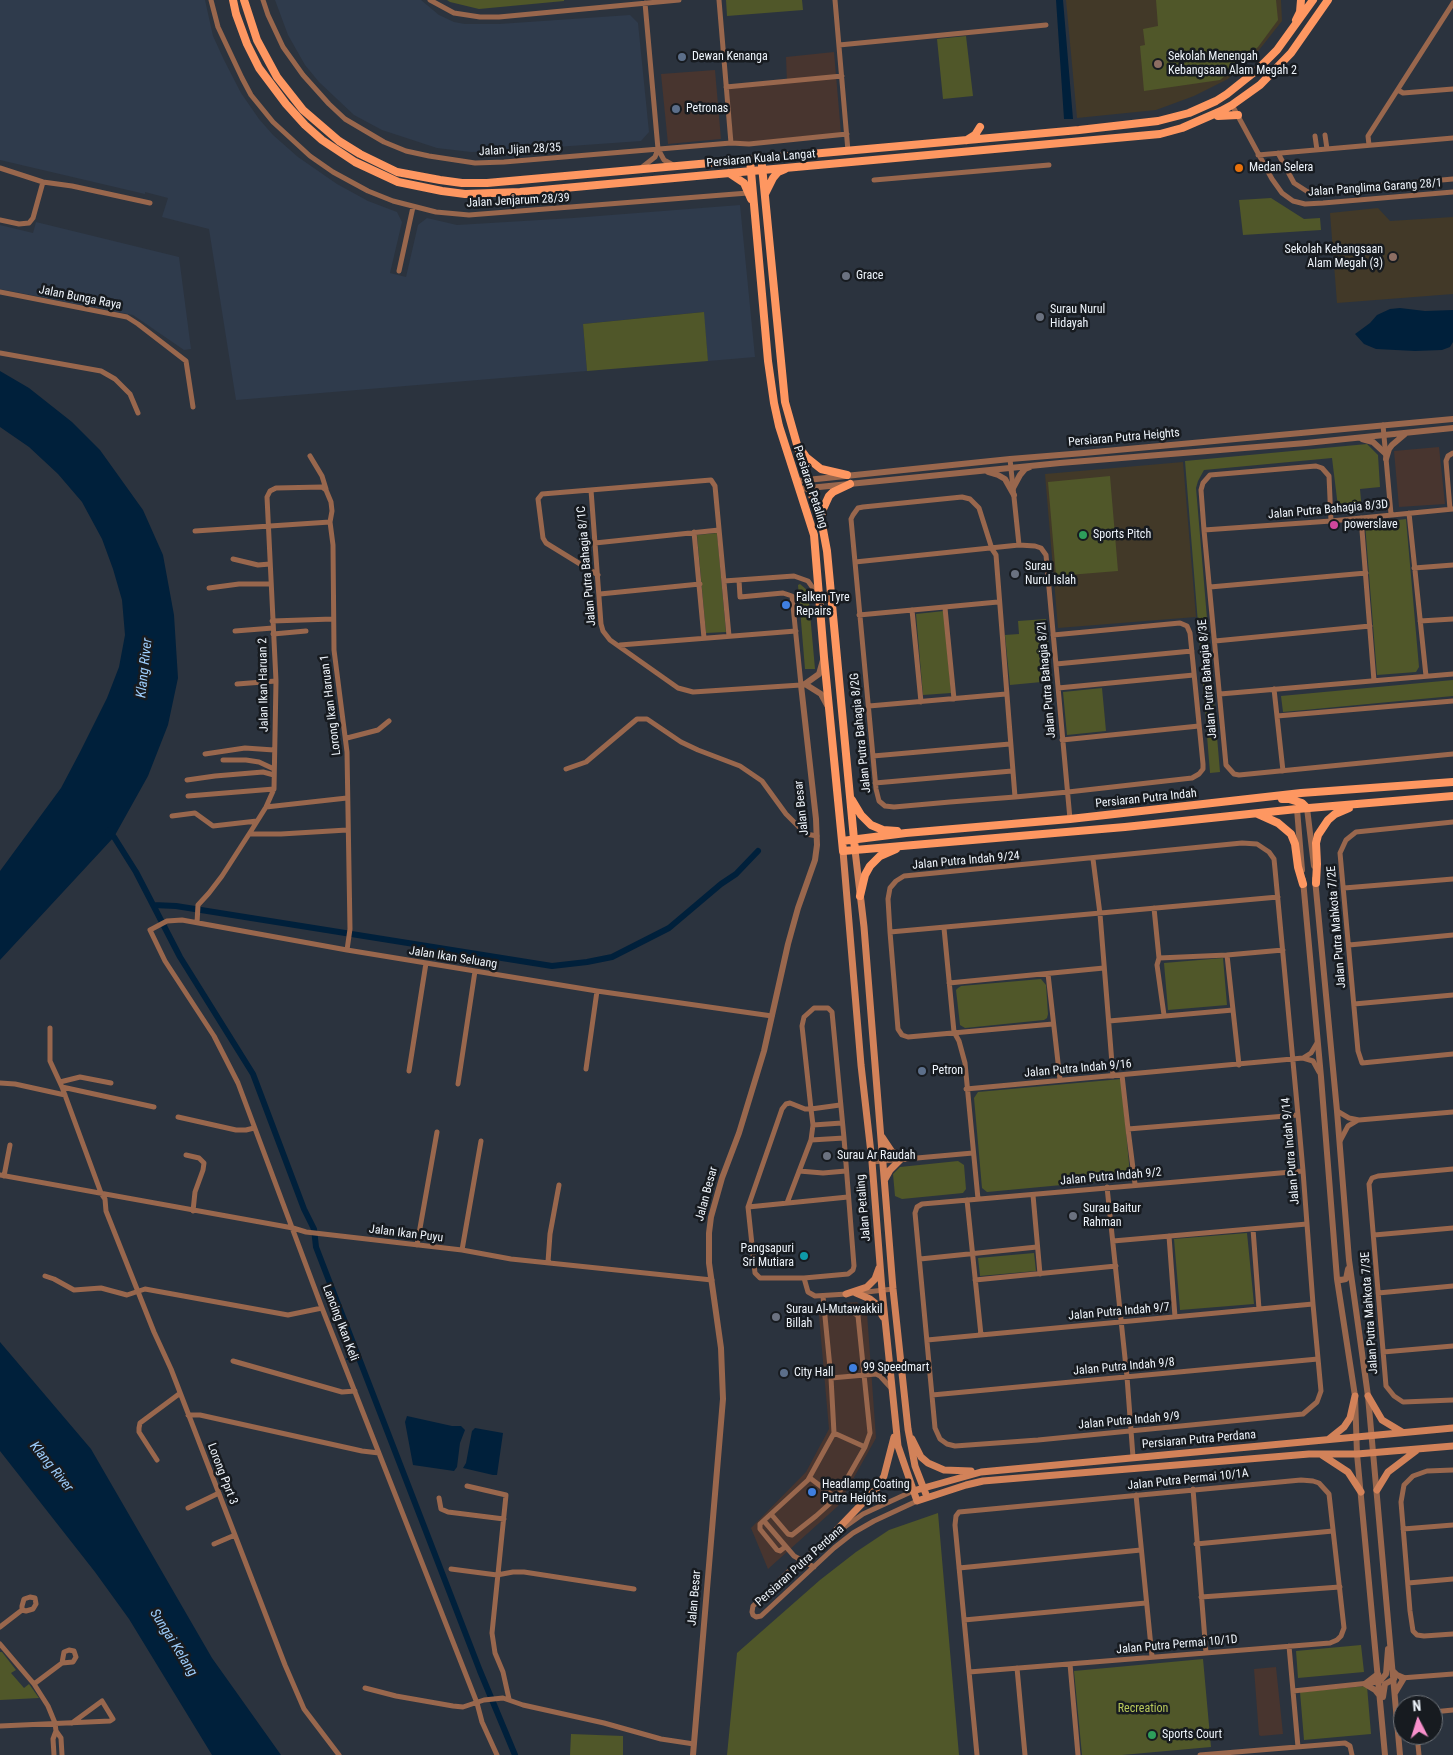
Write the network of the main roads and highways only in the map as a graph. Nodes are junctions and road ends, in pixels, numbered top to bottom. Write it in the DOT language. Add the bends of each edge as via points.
graph roads {
  1 [pos="233,0"];
  2 [pos="244,0"];
  3 [pos="1301,0"];
  4 [pos="1313,0"];
  5 [pos="1328,0"];
  6 [pos="1292,29"];
  7 [pos="1238,84"];
  8 [pos="1246,96"];
  9 [pos="1232,105"];
  10 [pos="1201,108"];
  11 [pos="1210,117"];
  12 [pos="996,138"];
  13 [pos="962,141"];
  14 [pos="761,159"];
  15 [pos="750,160"];
  16 [pos="789,167"];
  17 [pos="751,170"];
  18 [pos="762,170"];
  19 [pos="729,172"];
  20 [pos="571,176"];
  21 [pos="572,187"];
  22 [pos="765,195"];
  23 [pos="754,208"];
  24 [pos="796,441"];
  25 [pos="847,475"];
  26 [pos="850,484"];
  27 [pos="821,519"];
  28 [pos="1453,782"];
  29 [pos="1347,790"];
  30 [pos="850,796"];
  31 [pos="1453,796"];
  32 [pos="1245,799"];
  33 [pos="1368,803"];
  34 [pos="1191,805"];
  35 [pos="1302,807"];
  36 [pos="1127,812"];
  37 [pos="1256,813"];
  38 [pos="1191,820"];
  39 [pos="1125,827"];
  40 [pos="906,833"];
  41 [pos="854,840"];
  42 [pos="842,841"];
  43 [pos="907,846"];
  44 [pos="855,850"];
  45 [pos="843,851"];
  46 [pos="1303,884"];
  47 [pos="1316,884"];
  48 [pos="860,896"];
  49 [pos="880,1134"];
  50 [pos="885,1181"];
  51 [pos="880,1264"];
  52 [pos="856,1293"];
  53 [pos="846,1294"];
  54 [pos="886,1322"];
  55 [pos="1355,1396"];
  56 [pos="1368,1396"];
  57 [pos="1453,1428"];
  58 [pos="908,1429"];
  59 [pos="896,1430"];
  60 [pos="1402,1432"];
  61 [pos="1326,1441"];
  62 [pos="1453,1446"];
  63 [pos="1418,1450"];
  64 [pos="1309,1454"];
  65 [pos="981,1472"];
  66 [pos="923,1487"];
  67 [pos="1377,1490"];
  68 [pos="913,1491"];
  69 [pos="1360,1492"];
  70 [pos="927,1497"];
  71 [pos="917,1501"];
  72 [pos="830,1537"];
  1 -- 21 [label="main road, Persiaran Kuala Langat" via="247,44 280,97 322,140 355,162 398,182 442,191 489,193"];
  2 -- 20 [label="main road, Persiaran Kuala Langat" via="257,40 288,92 320,125 360,154 397,172 462,183"];
  3 -- 6 [label="main road" via="1300,12"];
  4 -- 6 [label="main road, Persiaran Kuala Langat"];
  5 -- 8 [label="main road, Persiaran Kuala Langat" via="1292,54"];
  6 -- 7 [label="main road, Persiaran Kuala Langat" via="1257,70"];
  7 -- 9 [label="main road"];
  7 -- 10 [label="main road, Persiaran Kuala Langat"];
  8 -- 9 [label="main road, Persiaran Kuala Langat"];
  8 -- 11 [label="main road" via="1239,108 1239,117"];
  9 -- 10 [label="main road"];
  9 -- 11 [label="main road, Persiaran Kuala Langat"];
  10 -- 12 [label="main road, Persiaran Kuala Langat" via="1158,121"];
  11 -- 16 [label="main road, Persiaran Kuala Langat" via="1171,132 1141,136"];
  12 -- 13 [label="main road, Persiaran Kuala Langat"];
  12 -- 13 [label="main road" via="990,138 980,128 970,139"];
  13 -- 14 [label="main road, Persiaran Kuala Langat"];
  14 -- 15 [label="main road, Persiaran Kuala Langat"];
  14 -- 18 [label="main road, Persiaran Petaling"];
  15 -- 17 [label="main road, Persiaran Petaling"];
  15 -- 20 [label="main road, Persiaran Kuala Langat"];
  16 -- 18 [label="main road, Persiaran Kuala Langat"];
  16 -- 22 [label="main road" via="775,175"];
  17 -- 18 [label="main road, Persiaran Kuala Langat"];
  17 -- 19 [label="main road, Persiaran Kuala Langat"];
  17 -- 23 [label="main road, Persiaran Petaling"];
  18 -- 22 [label="main road, Persiaran Petaling"];
  19 -- 21 [label="main road, Persiaran Kuala Langat"];
  19 -- 23 [label="main road" via="742,181"];
  20 -- 21 [label="main road"];
  22 -- 24 [label="main road, Persiaran Petaling" via="786,402"];
  23 -- 42 [label="main road, Persiaran Petaling" via="774,403 814,535"];
  24 -- 25 [label="main road" via="806,456 821,469"];
  24 -- 27 [label="main road, Persiaran Petaling"];
  26 -- 27 [label="main road" via="829,496"];
  27 -- 30 [label="main road, Persiaran Petaling" via="828,560"];
  28 -- 29 [label="main road, Persiaran Putra Indah"];
  29 -- 32 [label="main road, Persiaran Putra Indah"];
  29 -- 35 [label="main road" via="1312,797"];
  30 -- 40 [label="main road" via="861,815 871,824 883,830"];
  30 -- 41 [label="main road, Persiaran Petaling"];
  31 -- 33 [label="main road, Persiaran Putra Indah"];
  32 -- 34 [label="main road, Persiaran Putra Indah"];
  32 -- 35 [label="main road" via="1289,799"];
  33 -- 35 [label="main road, Persiaran Putra Indah"];
  33 -- 47 [label="main road" via="1344,809 1322,828 1316,843"];
  34 -- 36 [label="main road, Persiaran Putra Indah"];
  34 -- 38 [label="main road" via="1161,816 1165,820"];
  35 -- 37 [label="main road, Persiaran Putra Indah"];
  36 -- 39 [label="main road" via="1149,814 1151,818"];
  36 -- 40 [label="main road, Persiaran Putra Indah"];
  37 -- 38 [label="main road, Persiaran Putra Indah"];
  37 -- 46 [label="main road" via="1278,823 1290,834 1296,844"];
  38 -- 39 [label="main road, Persiaran Putra Indah"];
  39 -- 43 [label="main road, Persiaran Putra Indah"];
  40 -- 41 [label="main road, Persiaran Putra Indah"];
  41 -- 42 [label="main road, Persiaran Putra Indah"];
  41 -- 44 [label="main road, Persiaran Petaling"];
  42 -- 45 [label="main road, Persiaran Petaling"];
  43 -- 44 [label="main road, Persiaran Putra Indah"];
  43 -- 48 [label="main road" via="886,853 873,862 865,875"];
  44 -- 45 [label="main road, Persiaran Putra Indah"];
  44 -- 48 [label="main road, Jalan Petaling"];
  45 -- 51 [label="main road, Jalan Petaling"];
  48 -- 49 [label="main road, Jalan Petaling"];
  49 -- 50 [label="main road, Jalan Petaling"];
  49 -- 50 [label="main road" via="892,1152 903,1158 890,1170"];
  50 -- 58 [label="main road, Jalan Petaling"];
  51 -- 53 [label="main road" via="872,1282 861,1290"];
  51 -- 54 [label="main road, Jalan Petaling"];
  52 -- 54 [label="main road" via="875,1303"];
  54 -- 59 [label="main road, Jalan Petaling"];
  55 -- 61 [label="main road" via="1350,1418"];
  56 -- 60 [label="main road" via="1382,1420"];
  57 -- 60 [label="main road, Persiaran Putra Perdana"];
  58 -- 65 [label="main road" via="916,1448 928,1463 944,1470"];
  58 -- 66 [label="main road, Jalan Petaling"];
  59 -- 68 [label="main road, Jalan Petaling" via="900,1456"];
  59 -- 72 [label="main road" via="884,1476 877,1488"];
  60 -- 61 [label="main road, Persiaran Putra Perdana"];
  61 -- 65 [label="main road, Persiaran Putra Perdana"];
  62 -- 63 [label="main road, Persiaran Putra Perdana"];
  63 -- 64 [label="main road, Persiaran Putra Perdana"];
  63 -- 67 [label="main road" via="1388,1472"];
  64 -- 69 [label="main road" via="1320,1455 1338,1464 1350,1475"];
  64 -- 70 [label="main road, Persiaran Putra Perdana" via="983,1482"];
  65 -- 66 [label="main road, Persiaran Putra Perdana"];
  66 -- 68 [label="main road, Persiaran Putra Perdana"];
  66 -- 70 [label="main road, Jalan Petaling"];
  68 -- 71 [label="main road, Jalan Petaling"];
  70 -- 71 [label="main road, Persiaran Putra Perdana"];
}
